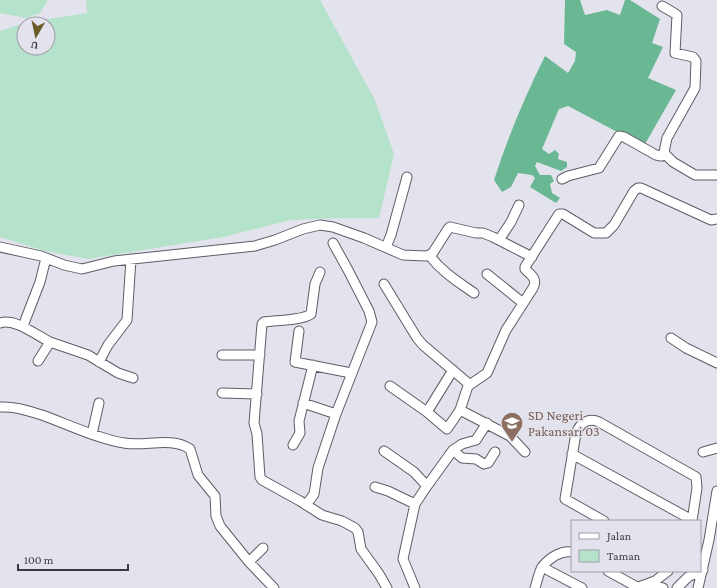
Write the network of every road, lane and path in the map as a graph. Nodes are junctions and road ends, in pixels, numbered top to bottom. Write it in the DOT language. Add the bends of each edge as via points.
graph roads {
  1 [pos="662,6"];
  2 [pos="666,155"];
  3 [pos="717,175"];
  4 [pos="407,177"];
  5 [pos="562,179"];
  6 [pos="519,206"];
  7 [pos="716,221"];
  8 [pos="499,240"];
  9 [pos="332,243"];
  10 [pos="0,247"];
  11 [pos="386,247"];
  12 [pos="429,256"];
  13 [pos="532,257"];
  14 [pos="46,258"];
  15 [pos="131,259"];
  16 [pos="320,272"];
  17 [pos="487,274"];
  18 [pos="384,284"];
  19 [pos="474,293"];
  20 [pos="523,304"];
  21 [pos="0,322"];
  22 [pos="22,326"];
  23 [pos="299,331"];
  24 [pos="671,338"];
  25 [pos="50,342"];
  26 [pos="222,355"];
  27 [pos="260,356"];
  28 [pos="38,362"];
  29 [pos="99,362"];
  30 [pos="717,363"];
  31 [pos="313,365"];
  32 [pos="453,370"];
  33 [pos="351,373"];
  34 [pos="133,378"];
  35 [pos="469,384"];
  36 [pos="390,386"];
  37 [pos="222,393"];
  38 [pos="257,394"];
  39 [pos="303,403"];
  40 [pos="99,404"];
  41 [pos="0,407"];
  42 [pos="460,410"];
  43 [pos="427,412"];
  44 [pos="336,414"];
  45 [pos="487,423"];
  46 [pos="92,434"];
  47 [pos="293,445"];
  48 [pos="717,448"];
  49 [pos="453,450"];
  50 [pos="384,451"];
  51 [pos="495,452"];
  52 [pos="525,452"];
  53 [pos="703,452"];
  54 [pos="572,454"];
  55 [pos="427,486"];
  56 [pos="375,487"];
  57 [pos="717,491"];
  58 [pos="415,504"];
  59 [pos="306,505"];
  60 [pos="602,520"];
  61 [pos="692,520"];
  62 [pos="263,548"];
  63 [pos="571,552"];
  64 [pos="249,562"];
  65 [pos="542,567"];
  66 [pos="703,570"];
  67 [pos="610,572"];
  68 [pos="667,572"];
  69 [pos="698,572"];
  70 [pos="638,587"];
  71 [pos="659,587"];
  72 [pos="274,588"];
  73 [pos="387,588"];
  74 [pos="415,588"];
  75 [pos="535,588"];
  76 [pos="582,588"];
  77 [pos="677,588"];
  78 [pos="698,588"];
  1 -- 2 [label="street" via="677,15 675,54 696,59 695,88 667,138 664,148"];
  2 -- 3 [label="street" via="695,175"];
  2 -- 5 [label="street" via="656,155 619,136 598,168"];
  4 -- 11 [label="street"];
  6 -- 8 [label="street"];
  7 -- 13 [label="street" via="638,188 606,233 594,233 563,214 558,214"];
  8 -- 12 [label="street" via="483,233 450,227"];
  8 -- 13 [label="street"];
  9 -- 33 [label="street" via="372,318"];
  10 -- 14 [label="street"];
  11 -- 12 [label="street" via="403,255"];
  11 -- 15 [label="street" via="333,227 320,225 255,246"];
  12 -- 19 [label="street" via="451,278"];
  13 -- 20 [label="street" via="525,269 533,276 535,284"];
  14 -- 15 [label="street" via="82,268"];
  14 -- 22 [label="street" via="40,282"];
  15 -- 29 [label="street" via="127,320 108,344"];
  16 -- 27 [label="street" via="309,316 263,322"];
  17 -- 20 [label="street"];
  18 -- 32 [label="street" via="417,338"];
  20 -- 35 [label="street" via="506,330 487,373"];
  21 -- 22 [label="street"];
  22 -- 25 [label="street"];
  23 -- 31 [label="street" via="295,362"];
  24 -- 30 [label="street"];
  25 -- 28 [label="street"];
  25 -- 29 [label="street" via="88,355"];
  26 -- 27 [label="street"];
  27 -- 38 [label="street"];
  29 -- 34 [label="street"];
  31 -- 33 [label="street"];
  31 -- 39 [label="street"];
  32 -- 35 [label="street"];
  32 -- 43 [label="street"];
  33 -- 44 [label="street"];
  35 -- 42 [label="street"];
  36 -- 43 [label="street"];
  37 -- 38 [label="street"];
  38 -- 59 [label="street" via="254,423 260,477"];
  39 -- 44 [label="street"];
  39 -- 47 [label="street" via="298,421 300,433"];
  40 -- 46 [label="street"];
  41 -- 46 [label="street" via="22,409"];
  42 -- 43 [label="street" via="447,429"];
  42 -- 45 [label="street"];
  44 -- 59 [label="street" via="318,468 314,494"];
  45 -- 49 [label="street" via="476,440"];
  45 -- 52 [label="street" via="510,436"];
  46 -- 64 [label="street" via="123,443 171,443 190,449 198,475 215,496 216,516 220,526"];
  48 -- 53 [label="street"];
  49 -- 51 [label="street" via="462,458 476,459 484,464 488,463"];
  49 -- 55 [label="street"];
  50 -- 55 [label="street" via="414,472"];
  54 -- 60 [label="street" via="565,499"];
  54 -- 61 [label="street"];
  54 -- 61 [label="street" via="579,426 593,420 606,426 696,477"];
  55 -- 58 [label="street"];
  56 -- 58 [label="street"];
  57 -- 66 [label="street"];
  58 -- 74 [label="street" via="403,559"];
  59 -- 73 [label="street" via="322,515 355,528 361,549"];
  62 -- 64 [label="street"];
  63 -- 65 [label="street" via="556,555"];
  64 -- 72 [label="street"];
  65 -- 75 [label="street"];
  65 -- 76 [label="street"];
  66 -- 78 [label="street"];
  67 -- 70 [label="street"];
  68 -- 70 [label="street" via="655,581"];
  69 -- 77 [label="street" via="688,576"];
  70 -- 71 [label="street"];
}
